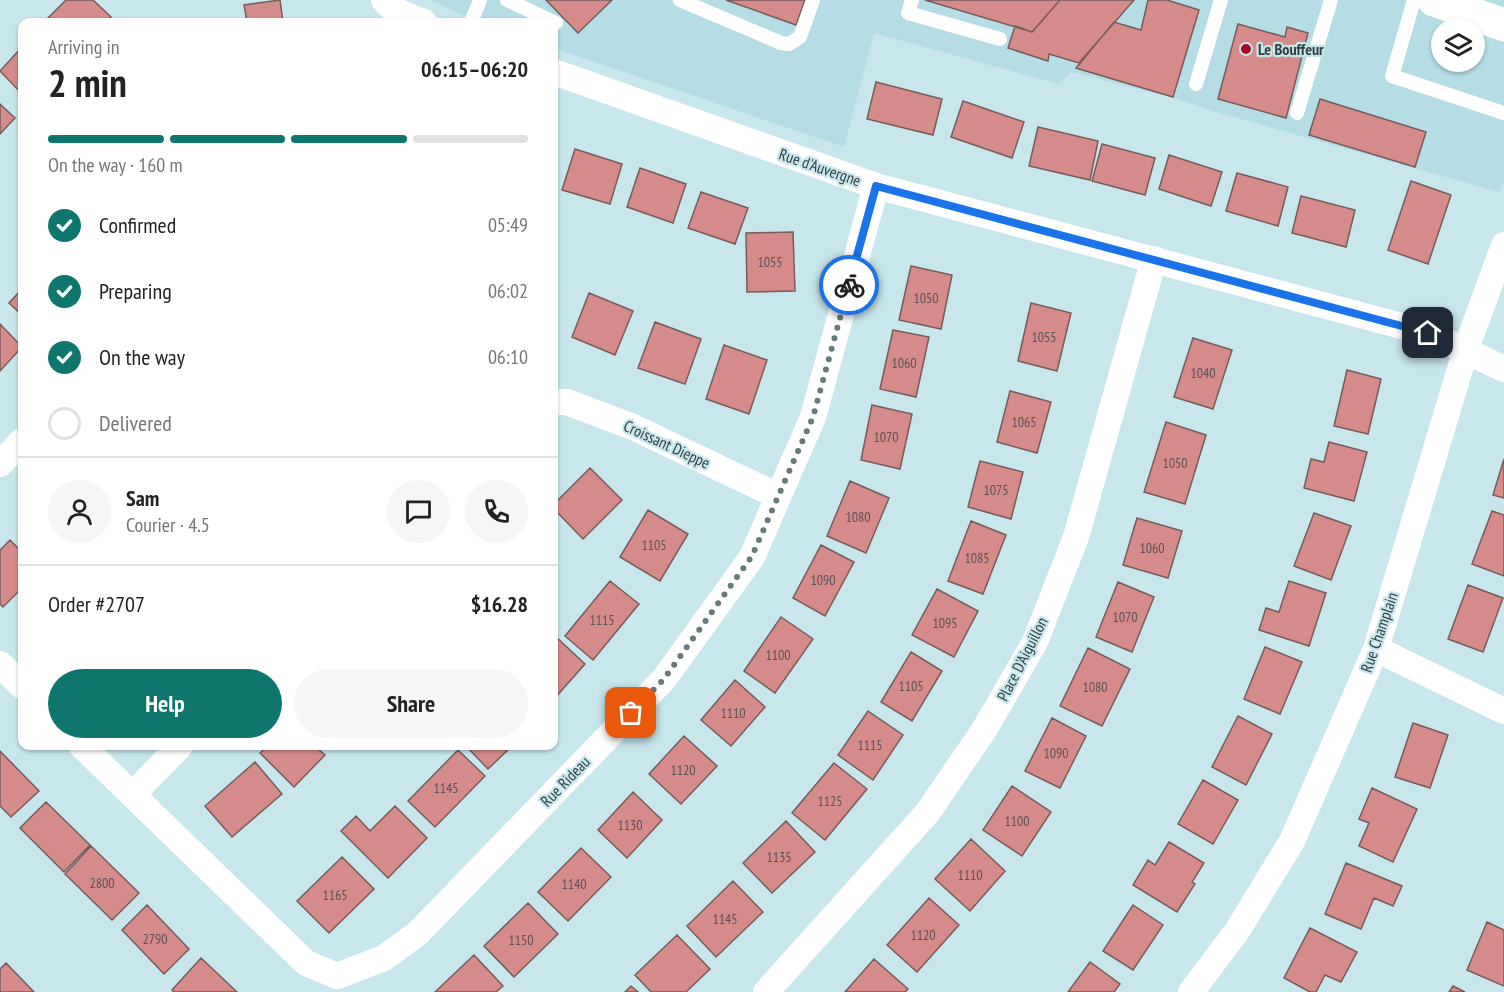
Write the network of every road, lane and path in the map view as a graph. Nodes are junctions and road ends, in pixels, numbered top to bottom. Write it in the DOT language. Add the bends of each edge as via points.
graph roads {
  1 [pos="480,0"];
  2 [pos="507,0"];
  3 [pos="680,0"];
  4 [pos="813,0"];
  5 [pos="912,0"];
  6 [pos="1221,0"];
  7 [pos="1331,0"];
  8 [pos="1414,0"];
  9 [pos="1434,0"];
  10 [pos="388,11"];
  11 [pos="411,18"];
  12 [pos="473,18"];
  13 [pos="545,18"];
  14 [pos="1504,25"];
  15 [pos="1000,39"];
  16 [pos="558,73"];
  17 [pos="1196,84"];
  18 [pos="1297,113"];
  19 [pos="1504,114"];
  20 [pos="876,186"];
  21 [pos="1504,245"];
  22 [pos="1154,259"];
  23 [pos="1466,350"];
  24 [pos="1504,369"];
  25 [pos="558,402"];
  26 [pos="18,445"];
  27 [pos="0,464"];
  28 [pos="778,496"];
  29 [pos="1376,649"];
  30 [pos="0,664"];
  31 [pos="18,682"];
  32 [pos="1504,711"];
  33 [pos="86,750"];
  34 [pos="176,750"];
  35 [pos="132,795"];
  36 [pos="766,992"];
  37 [pos="1191,992"];
  1 -- 12 [label="lane"];
  2 -- 13 [label="lane"];
  3 -- 4 [label="lane" via="789,44 800,37"];
  5 -- 15 [label="lane" via="908,13"];
  6 -- 17 [label="lane"];
  7 -- 18 [label="lane"];
  8 -- 19 [label="lane" via="1392,76"];
  9 -- 14 [label="street"];
  10 -- 11 [label="street"];
  16 -- 20 [label="street, Rue d'Auvergne"];
  20 -- 22 [label="street, Rue d'Auvergne"];
  20 -- 28 [label="street, Rue Rideau" via="813,417"];
  21 -- 23 [label="street, Rue Champlain"];
  22 -- 23 [label="street, Rue d'Auvergne" via="1428,333"];
  22 -- 36 [label="street, Place D'Aiguillon" via="1076,537 1035,642 984,730 928,812"];
  23 -- 24 [label="street, Rue d'Auvergne"];
  23 -- 29 [label="street, Rue Champlain"];
  25 -- 28 [label="street, Croissant Dieppe" via="633,427"];
  26 -- 27 [label="street"];
  28 -- 35 [label="street, Rue Rideau" via="752,556 664,679 418,933 384,958 337,976 306,963"];
  29 -- 32 [label="street"];
  29 -- 37 [label="street, Rue Champlain" via="1292,842 1237,931"];
  30 -- 31 [label="street"];
  33 -- 35 [label="street, Rue Rideau"];
  34 -- 35 [label="street"];
}
